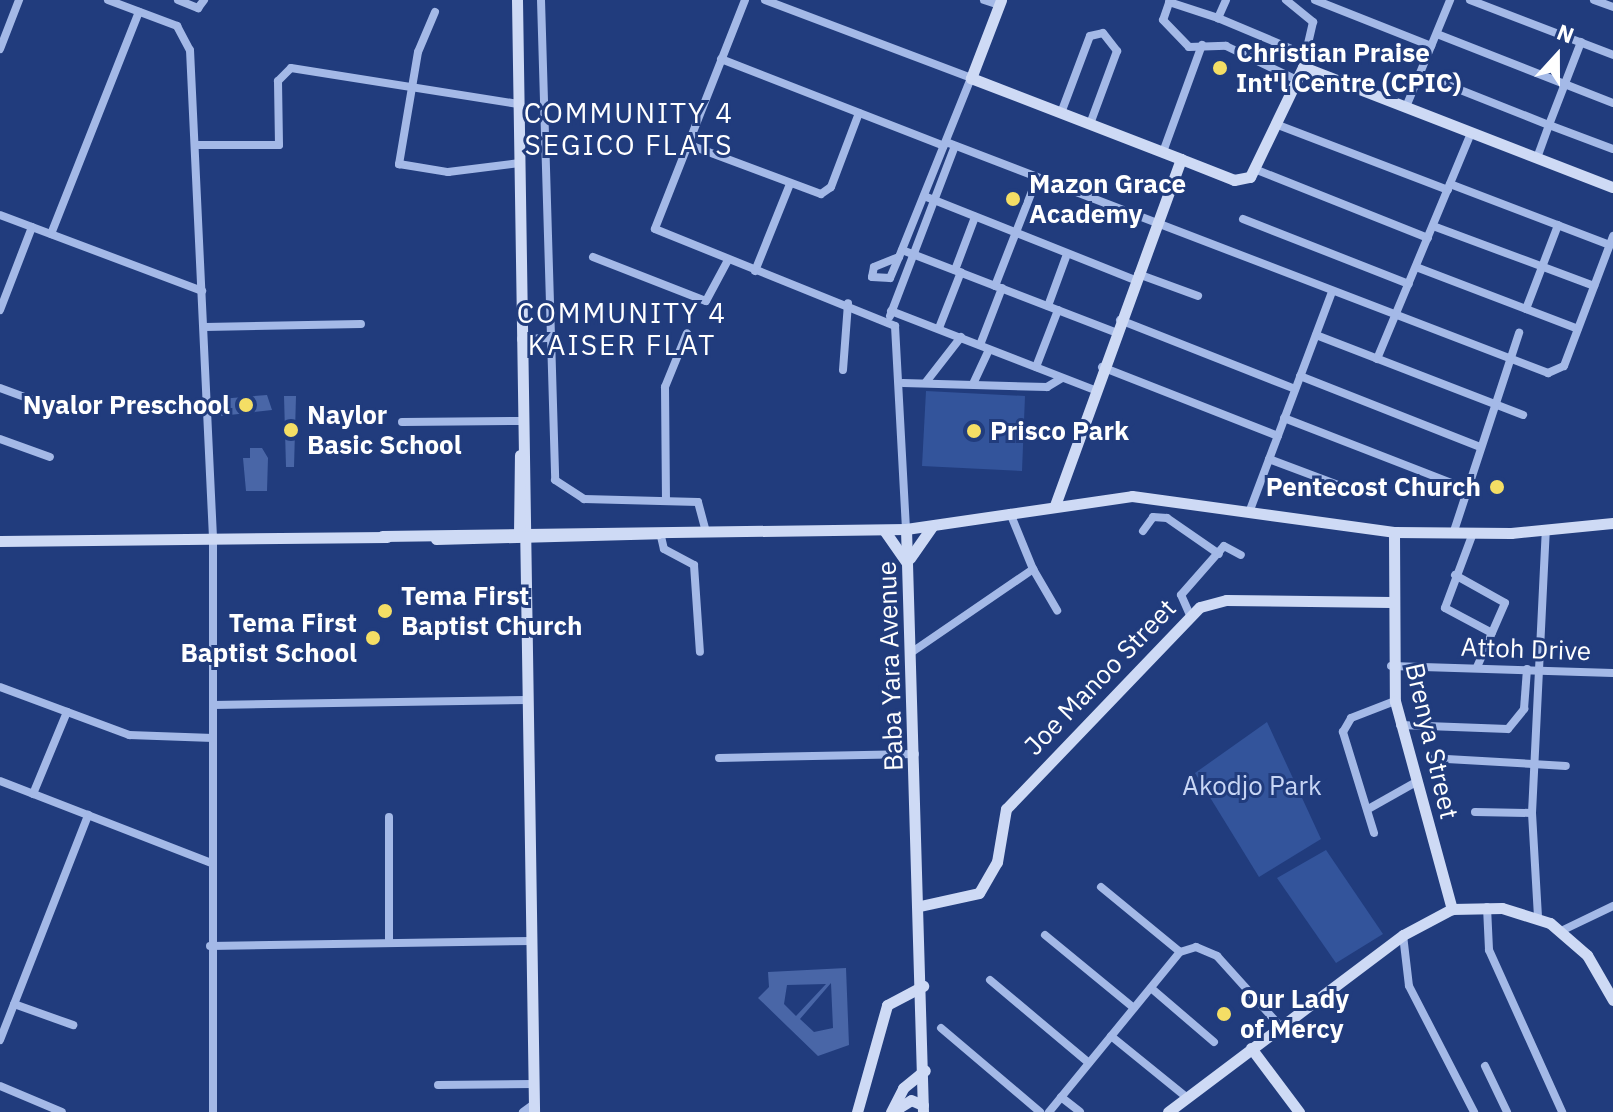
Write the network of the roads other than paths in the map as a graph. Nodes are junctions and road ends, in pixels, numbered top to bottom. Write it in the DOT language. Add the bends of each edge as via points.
graph roads {
  1 [pos="19,0"];
  2 [pos="108,0"];
  3 [pos="178,0"];
  4 [pos="204,0"];
  5 [pos="517,0"];
  6 [pos="541,0"];
  7 [pos="745,0"];
  8 [pos="765,0"];
  9 [pos="984,0"];
  10 [pos="1226,0"];
  11 [pos="1286,0"];
  12 [pos="1315,0"];
  13 [pos="1450,0"];
  14 [pos="1470,0"];
  15 [pos="1594,0"];
  16 [pos="1170,1"];
  17 [pos="783,3"];
  18 [pos="1000,3"];
  19 [pos="1613,7"];
  20 [pos="139,12"];
  21 [pos="435,12"];
  22 [pos="1218,18"];
  23 [pos="1437,34"];
  24 [pos="1581,42"];
  25 [pos="1202,45"];
  26 [pos="1431,46"];
  27 [pos="0,49"];
  28 [pos="1613,55"];
  29 [pos="721,59"];
  30 [pos="1304,61"];
  31 [pos="1420,74"];
  32 [pos="971,78"];
  33 [pos="1297,80"];
  34 [pos="1564,84"];
  35 [pos="415,85"];
  36 [pos="1613,103"];
  37 [pos="518,104"];
  38 [pos="1406,107"];
  39 [pos="859,113"];
  40 [pos="1061,113"];
  41 [pos="1090,124"];
  42 [pos="1278,125"];
  43 [pos="1549,125"];
  44 [pos="1471,133"];
  45 [pos="687,144"];
  46 [pos="945,144"];
  47 [pos="198,145"];
  48 [pos="955,146"];
  49 [pos="1613,149"];
  50 [pos="1163,152"];
  51 [pos="1537,158"];
  52 [pos="1181,159"];
  53 [pos="519,163"];
  54 [pos="1257,170"];
  55 [pos="1037,178"];
  56 [pos="790,184"];
  57 [pos="1449,187"];
  58 [pos="1613,187"];
  59 [pos="928,198"];
  60 [pos="0,215"];
  61 [pos="975,217"];
  62 [pos="1243,219"];
  63 [pos="1157,224"];
  64 [pos="1558,225"];
  65 [pos="1433,226"];
  66 [pos="32,227"];
  67 [pos="1015,233"];
  68 [pos="51,234"];
  69 [pos="1428,238"];
  70 [pos="1611,240"];
  71 [pos="912,254"];
  72 [pos="1067,254"];
  73 [pos="593,257"];
  74 [pos="728,260"];
  75 [pos="1542,266"];
  76 [pos="1416,267"];
  77 [pos="755,271"];
  78 [pos="958,271"];
  79 [pos="1137,277"];
  80 [pos="1409,284"];
  81 [pos="1594,286"];
  82 [pos="999,287"];
  83 [pos="202,291"];
  84 [pos="1332,292"];
  85 [pos="1198,296"];
  86 [pos="848,303"];
  87 [pos="1048,306"];
  88 [pos="1526,309"];
  89 [pos="0,310"];
  90 [pos="1058,310"];
  91 [pos="890,316"];
  92 [pos="1396,316"];
  93 [pos="361,324"];
  94 [pos="1117,326"];
  95 [pos="205,327"];
  96 [pos="939,328"];
  97 [pos="1578,329"];
  98 [pos="687,333"];
  99 [pos="1519,333"];
  100 [pos="1316,335"];
  101 [pos="961,337"];
  102 [pos="547,338"];
  103 [pos="521,339"];
  104 [pos="984,347"];
  105 [pos="1377,359"];
  106 [pos="1510,359"];
  107 [pos="1036,367"];
  108 [pos="1101,367"];
  109 [pos="843,370"];
  110 [pos="1300,376"];
  111 [pos="1062,378"];
  112 [pos="926,382"];
  113 [pos="903,383"];
  114 [pos="973,384"];
  115 [pos="0,388"];
  116 [pos="1092,389"];
  117 [pos="1295,389"];
  118 [pos="1494,405"];
  119 [pos="54,408"];
  120 [pos="1523,415"];
  121 [pos="1284,418"];
  122 [pos="520,421"];
  123 [pos="402,422"];
  124 [pos="1278,436"];
  125 [pos="0,439"];
  126 [pos="1480,447"];
  127 [pos="50,457"];
  128 [pos="1269,459"];
  129 [pos="1467,489"];
  130 [pos="1354,491"];
  131 [pos="666,501"];
  132 [pos="1055,505"];
  133 [pos="523,509"];
  134 [pos="1250,510"];
  135 [pos="1010,513"];
  136 [pos="1613,523"];
  137 [pos="933,527"];
  138 [pos="906,529"];
  139 [pos="884,530"];
  140 [pos="493,531"];
  141 [pos="1143,531"];
  142 [pos="1546,531"];
  143 [pos="660,532"];
  144 [pos="706,532"];
  145 [pos="1394,532"];
  146 [pos="1473,533"];
  147 [pos="552,534"];
  148 [pos="1453,534"];
  149 [pos="523,535"];
  150 [pos="382,536"];
  151 [pos="0,541"];
  152 [pos="213,541"];
  153 [pos="501,542"];
  154 [pos="1219,554"];
  155 [pos="1241,555"];
  156 [pos="523,558"];
  157 [pos="908,567"];
  158 [pos="1033,569"];
  159 [pos="1455,575"];
  160 [pos="1391,602"];
  161 [pos="1057,610"];
  162 [pos="1190,615"];
  163 [pos="1492,633"];
  164 [pos="700,652"];
  165 [pos="912,652"];
  166 [pos="1391,666"];
  167 [pos="1477,667"];
  168 [pos="1527,669"];
  169 [pos="1541,669"];
  170 [pos="1613,673"];
  171 [pos="0,687"];
  172 [pos="527,700"];
  173 [pos="1395,701"];
  174 [pos="213,705"];
  175 [pos="67,712"];
  176 [pos="1400,725"];
  177 [pos="213,738"];
  178 [pos="915,754"];
  179 [pos="719,758"];
  180 [pos="1429,758"];
  181 [pos="1536,759"];
  182 [pos="1566,766"];
  183 [pos="0,781"];
  184 [pos="1416,782"];
  185 [pos="33,794"];
  186 [pos="1370,808"];
  187 [pos="1475,812"];
  188 [pos="1532,813"];
  189 [pos="88,815"];
  190 [pos="389,817"];
  191 [pos="1374,833"];
  192 [pos="211,863"];
  193 [pos="1101,887"];
  194 [pos="920,906"];
  195 [pos="1613,906"];
  196 [pos="1487,907"];
  197 [pos="1452,909"];
  198 [pos="1538,917"];
  199 [pos="1561,931"];
  200 [pos="1045,935"];
  201 [pos="1403,935"];
  202 [pos="532,941"];
  203 [pos="389,943"];
  204 [pos="210,946"];
  205 [pos="1180,952"];
  206 [pos="990,980"];
  207 [pos="923,986"];
  208 [pos="1151,988"];
  209 [pos="1613,1000"];
  210 [pos="14,1004"];
  211 [pos="1134,1008"];
  212 [pos="73,1025"];
  213 [pos="2,1026"];
  214 [pos="1280,1026"];
  215 [pos="941,1028"];
  216 [pos="1111,1036"];
  217 [pos="0,1040"];
  218 [pos="1214,1042"];
  219 [pos="1251,1048"];
  220 [pos="1089,1063"];
  221 [pos="1485,1066"];
  222 [pos="924,1071"];
  223 [pos="533,1084"];
  224 [pos="438,1085"];
  225 [pos="0,1086"];
  226 [pos="1185,1096"];
  227 [pos="1061,1097"];
  228 [pos="534,1108"];
  229 [pos="925,1110"];
  230 [pos="62,1112"];
  231 [pos="213,1112"];
  232 [pos="523,1112"];
  233 [pos="857,1112"];
  234 [pos="891,1112"];
  235 [pos="1040,1112"];
  236 [pos="1049,1112"];
  237 [pos="1080,1112"];
  238 [pos="1168,1112"];
  239 [pos="1299,1112"];
  240 [pos="1474,1112"];
  241 [pos="1507,1112"];
  242 [pos="1562,1112"];
  1 -- 27 [label="street"];
  2 -- 20 [label="street"];
  3 -- 4 [label="street" via="198,8"];
  5 -- 37 [label="street"];
  6 -- 102 [label="street"];
  7 -- 29 [label="street"];
  8 -- 17 [label="street"];
  9 -- 18 [label="street"];
  10 -- 22 [label="street"];
  11 -- 30 [label="street" via="1313,22"];
  12 -- 26 [label="street"];
  13 -- 23 [label="street"];
  14 -- 24 [label="street"];
  15 -- 19 [label="street"];
  16 -- 22 [label="street"];
  16 -- 25 [label="street" via="1165,23 1189,47"];
  17 -- 32 [label="street"];
  18 -- 32 [label="street"];
  20 -- 47 [label="street" via="177,26 187,39"];
  20 -- 68 [label="street"];
  21 -- 35 [label="street" via="418,52"];
  22 -- 30 [label="street"];
  23 -- 26 [label="street"];
  23 -- 34 [label="street"];
  24 -- 28 [label="street"];
  24 -- 34 [label="street"];
  25 -- 33 [label="street" via="1232,48"];
  25 -- 50 [label="street"];
  26 -- 31 [label="street"];
  29 -- 39 [label="street"];
  29 -- 45 [label="street"];
  30 -- 33 [label="street"];
  30 -- 38 [label="street"];
  31 -- 38 [label="street"];
  31 -- 43 [label="street"];
  32 -- 40 [label="street"];
  32 -- 46 [label="street"];
  33 -- 42 [label="street"];
  34 -- 36 [label="street"];
  34 -- 43 [label="street"];
  35 -- 37 [label="street"];
  35 -- 47 [label="street" via="289,69 278,81 277,147"];
  35 -- 53 [label="street" via="399,164 448,172"];
  37 -- 53 [label="street"];
  38 -- 44 [label="street"];
  39 -- 46 [label="street"];
  39 -- 56 [label="street" via="828,190"];
  40 -- 41 [label="street"];
  40 -- 41 [label="street" via="1090,36 1108,35 1117,51"];
  41 -- 50 [label="street"];
  42 -- 54 [label="street"];
  42 -- 57 [label="street"];
  43 -- 49 [label="street"];
  43 -- 51 [label="street"];
  44 -- 51 [label="street"];
  44 -- 57 [label="street"];
  45 -- 56 [label="street"];
  45 -- 74 [label="street" via="655,229"];
  46 -- 48 [label="street"];
  46 -- 59 [label="street"];
  47 -- 83 [label="street"];
  48 -- 55 [label="street"];
  48 -- 59 [label="street"];
  50 -- 52 [label="street"];
  51 -- 58 [label="street"];
  52 -- 54 [label="street" via="1234,180"];
  52 -- 63 [label="street"];
  53 -- 103 [label="street"];
  54 -- 69 [label="street"];
  55 -- 63 [label="street"];
  55 -- 67 [label="street"];
  56 -- 77 [label="street"];
  57 -- 64 [label="street"];
  57 -- 65 [label="street"];
  59 -- 61 [label="street"];
  59 -- 71 [label="street"];
  59 -- 71 [label="street" via="901,254"];
  60 -- 66 [label="street"];
  61 -- 67 [label="street"];
  61 -- 78 [label="street"];
  62 -- 80 [label="street"];
  63 -- 79 [label="street"];
  63 -- 84 [label="street"];
  64 -- 70 [label="street"];
  64 -- 75 [label="street"];
  65 -- 69 [label="street"];
  65 -- 75 [label="street"];
  66 -- 68 [label="street"];
  66 -- 89 [label="street"];
  67 -- 72 [label="street"];
  67 -- 82 [label="street"];
  68 -- 83 [label="street"];
  69 -- 76 [label="street"];
  70 -- 81 [label="street"];
  71 -- 78 [label="street"];
  71 -- 91 [label="street"];
  72 -- 79 [label="street"];
  72 -- 87 [label="street"];
  73 -- 74 [label="street" via="706,301"];
  74 -- 77 [label="street"];
  75 -- 81 [label="street"];
  75 -- 88 [label="street"];
  76 -- 80 [label="street"];
  76 -- 88 [label="street"];
  77 -- 86 [label="street"];
  78 -- 82 [label="street"];
  78 -- 96 [label="street"];
  79 -- 85 [label="street"];
  79 -- 94 [label="street"];
  80 -- 92 [label="street"];
  81 -- 97 [label="street"];
  82 -- 87 [label="street"];
  82 -- 104 [label="street"];
  83 -- 95 [label="street"];
  84 -- 92 [label="street"];
  84 -- 100 [label="street"];
  86 -- 91 [label="street"];
  86 -- 109 [label="street"];
  87 -- 90 [label="street"];
  88 -- 97 [label="street"];
  90 -- 94 [label="street"];
  90 -- 107 [label="street"];
  91 -- 96 [label="street"];
  91 -- 113 [label="street" via="899,334"];
  92 -- 105 [label="street"];
  92 -- 106 [label="street"];
  93 -- 95 [label="street"];
  94 -- 108 [label="street"];
  94 -- 117 [label="street"];
  95 -- 152 [label="street"];
  96 -- 101 [label="street"];
  97 -- 106 [label="street" via="1560,372"];
  98 -- 131 [label="street" via="664,393"];
  99 -- 106 [label="street"];
  100 -- 105 [label="street"];
  100 -- 110 [label="street"];
  101 -- 104 [label="street"];
  101 -- 112 [label="street"];
  102 -- 103 [label="street"];
  102 -- 131 [label="street" via="550,458 559,487 584,499"];
  103 -- 122 [label="street"];
  104 -- 107 [label="street"];
  104 -- 114 [label="street"];
  105 -- 118 [label="street"];
  106 -- 118 [label="street"];
  107 -- 111 [label="street"];
  108 -- 116 [label="street"];
  108 -- 124 [label="street"];
  110 -- 117 [label="street"];
  110 -- 126 [label="street"];
  111 -- 114 [label="street" via="1047,387"];
  111 -- 116 [label="street"];
  112 -- 113 [label="street"];
  112 -- 114 [label="street"];
  113 -- 138 [label="street"];
  115 -- 119 [label="street"];
  116 -- 132 [label="street"];
  117 -- 121 [label="street"];
  118 -- 120 [label="street"];
  118 -- 126 [label="street"];
  121 -- 124 [label="street"];
  121 -- 129 [label="street"];
  122 -- 123 [label="street"];
  122 -- 133 [label="street"];
  124 -- 128 [label="street"];
  125 -- 127 [label="street"];
  126 -- 129 [label="street"];
  128 -- 130 [label="street"];
  128 -- 134 [label="street"];
  129 -- 148 [label="street"];
  131 -- 144 [label="street" via="698,502"];
  132 -- 134 [label="street" via="1157,497"];
  132 -- 135 [label="street"];
  133 -- 140 [label="street"];
  133 -- 147 [label="street"];
  133 -- 149 [label="street"];
  134 -- 145 [label="street"];
  135 -- 137 [label="street"];
  135 -- 158 [label="street"];
  136 -- 142 [label="street"];
  137 -- 138 [label="street"];
  137 -- 157 [label="street" via="918,540"];
  138 -- 139 [label="street, Baba Yara Avenue"];
  138 -- 157 [label="street, Baba Yara Avenue"];
  139 -- 144 [label="street, Baba Yara Avenue"];
  139 -- 157 [label="street"];
  140 -- 149 [label="street"];
  140 -- 150 [label="street"];
  141 -- 154 [label="street" via="1153,517 1167,518"];
  142 -- 146 [label="street"];
  142 -- 169 [label="street"];
  143 -- 144 [label="street, Baba Yara Avenue"];
  143 -- 147 [label="street, Baba Yara Avenue"];
  143 -- 164 [label="street" via="664,549 694,565"];
  145 -- 148 [label="street"];
  145 -- 160 [label="street, Brenya Street"];
  146 -- 148 [label="street"];
  146 -- 159 [label="street"];
  147 -- 149 [label="street, Baba Yara Avenue"];
  147 -- 156 [label="street"];
  149 -- 153 [label="street"];
  149 -- 156 [label="street"];
  150 -- 152 [label="street"];
  150 -- 153 [label="street"];
  151 -- 152 [label="street"];
  152 -- 174 [label="street"];
  153 -- 156 [label="street"];
  154 -- 155 [label="street" via="1224,546"];
  154 -- 162 [label="street" via="1181,595"];
  156 -- 172 [label="street"];
  157 -- 165 [label="street, Baba Yara Avenue"];
  158 -- 161 [label="street"];
  158 -- 165 [label="street"];
  159 -- 163 [label="street" via="1446,611"];
  159 -- 163 [label="street" via="1504,600"];
  160 -- 162 [label="street, Joe Manoo Street" via="1226,600"];
  160 -- 166 [label="street, Brenya Street"];
  162 -- 194 [label="street, Joe Manoo Street" via="1006,809 997,862 979,893"];
  163 -- 167 [label="street"];
  165 -- 178 [label="street, Baba Yara Avenue"];
  166 -- 167 [label="street, Attoh Drive"];
  166 -- 173 [label="street, Brenya Street"];
  167 -- 168 [label="street, Attoh Drive"];
  168 -- 169 [label="street, Attoh Drive"];
  168 -- 176 [label="street" via="1524,709 1508,729"];
  169 -- 170 [label="street, Attoh Drive"];
  169 -- 181 [label="street"];
  171 -- 175 [label="street"];
  172 -- 174 [label="street"];
  172 -- 202 [label="street"];
  173 -- 176 [label="street, Brenya Street"];
  173 -- 186 [label="street" via="1351,718 1343,732"];
  174 -- 177 [label="street"];
  175 -- 177 [label="street" via="129,735"];
  175 -- 185 [label="street"];
  176 -- 184 [label="street, Brenya Street"];
  177 -- 192 [label="street"];
  178 -- 179 [label="street"];
  178 -- 194 [label="street, Baba Yara Avenue"];
  180 -- 181 [label="street"];
  181 -- 182 [label="street"];
  181 -- 188 [label="street"];
  183 -- 185 [label="street"];
  184 -- 186 [label="street"];
  184 -- 197 [label="street, Brenya Street"];
  185 -- 189 [label="street"];
  186 -- 191 [label="street"];
  187 -- 188 [label="street"];
  188 -- 198 [label="street"];
  189 -- 192 [label="street"];
  189 -- 210 [label="street"];
  190 -- 203 [label="street"];
  192 -- 204 [label="street"];
  193 -- 205 [label="street"];
  194 -- 207 [label="street, Baba Yara Avenue"];
  195 -- 199 [label="street"];
  196 -- 197 [label="street"];
  196 -- 198 [label="street"];
  196 -- 242 [label="street" via="1489,950"];
  197 -- 201 [label="street"];
  198 -- 199 [label="street"];
  199 -- 209 [label="street" via="1587,955"];
  200 -- 211 [label="street"];
  201 -- 214 [label="street"];
  201 -- 240 [label="street" via="1409,986"];
  202 -- 203 [label="street"];
  202 -- 223 [label="street"];
  203 -- 204 [label="street"];
  204 -- 231 [label="street"];
  205 -- 208 [label="street"];
  205 -- 214 [label="street" via="1196,947 1217,956"];
  206 -- 220 [label="street"];
  207 -- 222 [label="street, Baba Yara Avenue"];
  207 -- 233 [label="street" via="887,1005"];
  208 -- 211 [label="street"];
  208 -- 218 [label="street"];
  210 -- 212 [label="street"];
  210 -- 213 [label="street"];
  211 -- 216 [label="street"];
  213 -- 217 [label="street"];
  214 -- 219 [label="street"];
  215 -- 235 [label="street"];
  216 -- 220 [label="street"];
  216 -- 226 [label="street"];
  219 -- 226 [label="street"];
  219 -- 239 [label="street"];
  220 -- 227 [label="street"];
  221 -- 241 [label="street"];
  222 -- 229 [label="street, Baba Yara Avenue"];
  222 -- 234 [label="street"];
  223 -- 224 [label="street"];
  223 -- 228 [label="street"];
  225 -- 230 [label="street"];
  226 -- 238 [label="street"];
  227 -- 236 [label="street"];
  227 -- 237 [label="street"];
  228 -- 232 [label="street"];
  229 -- 234 [label="street" via="911,1100"];
}
